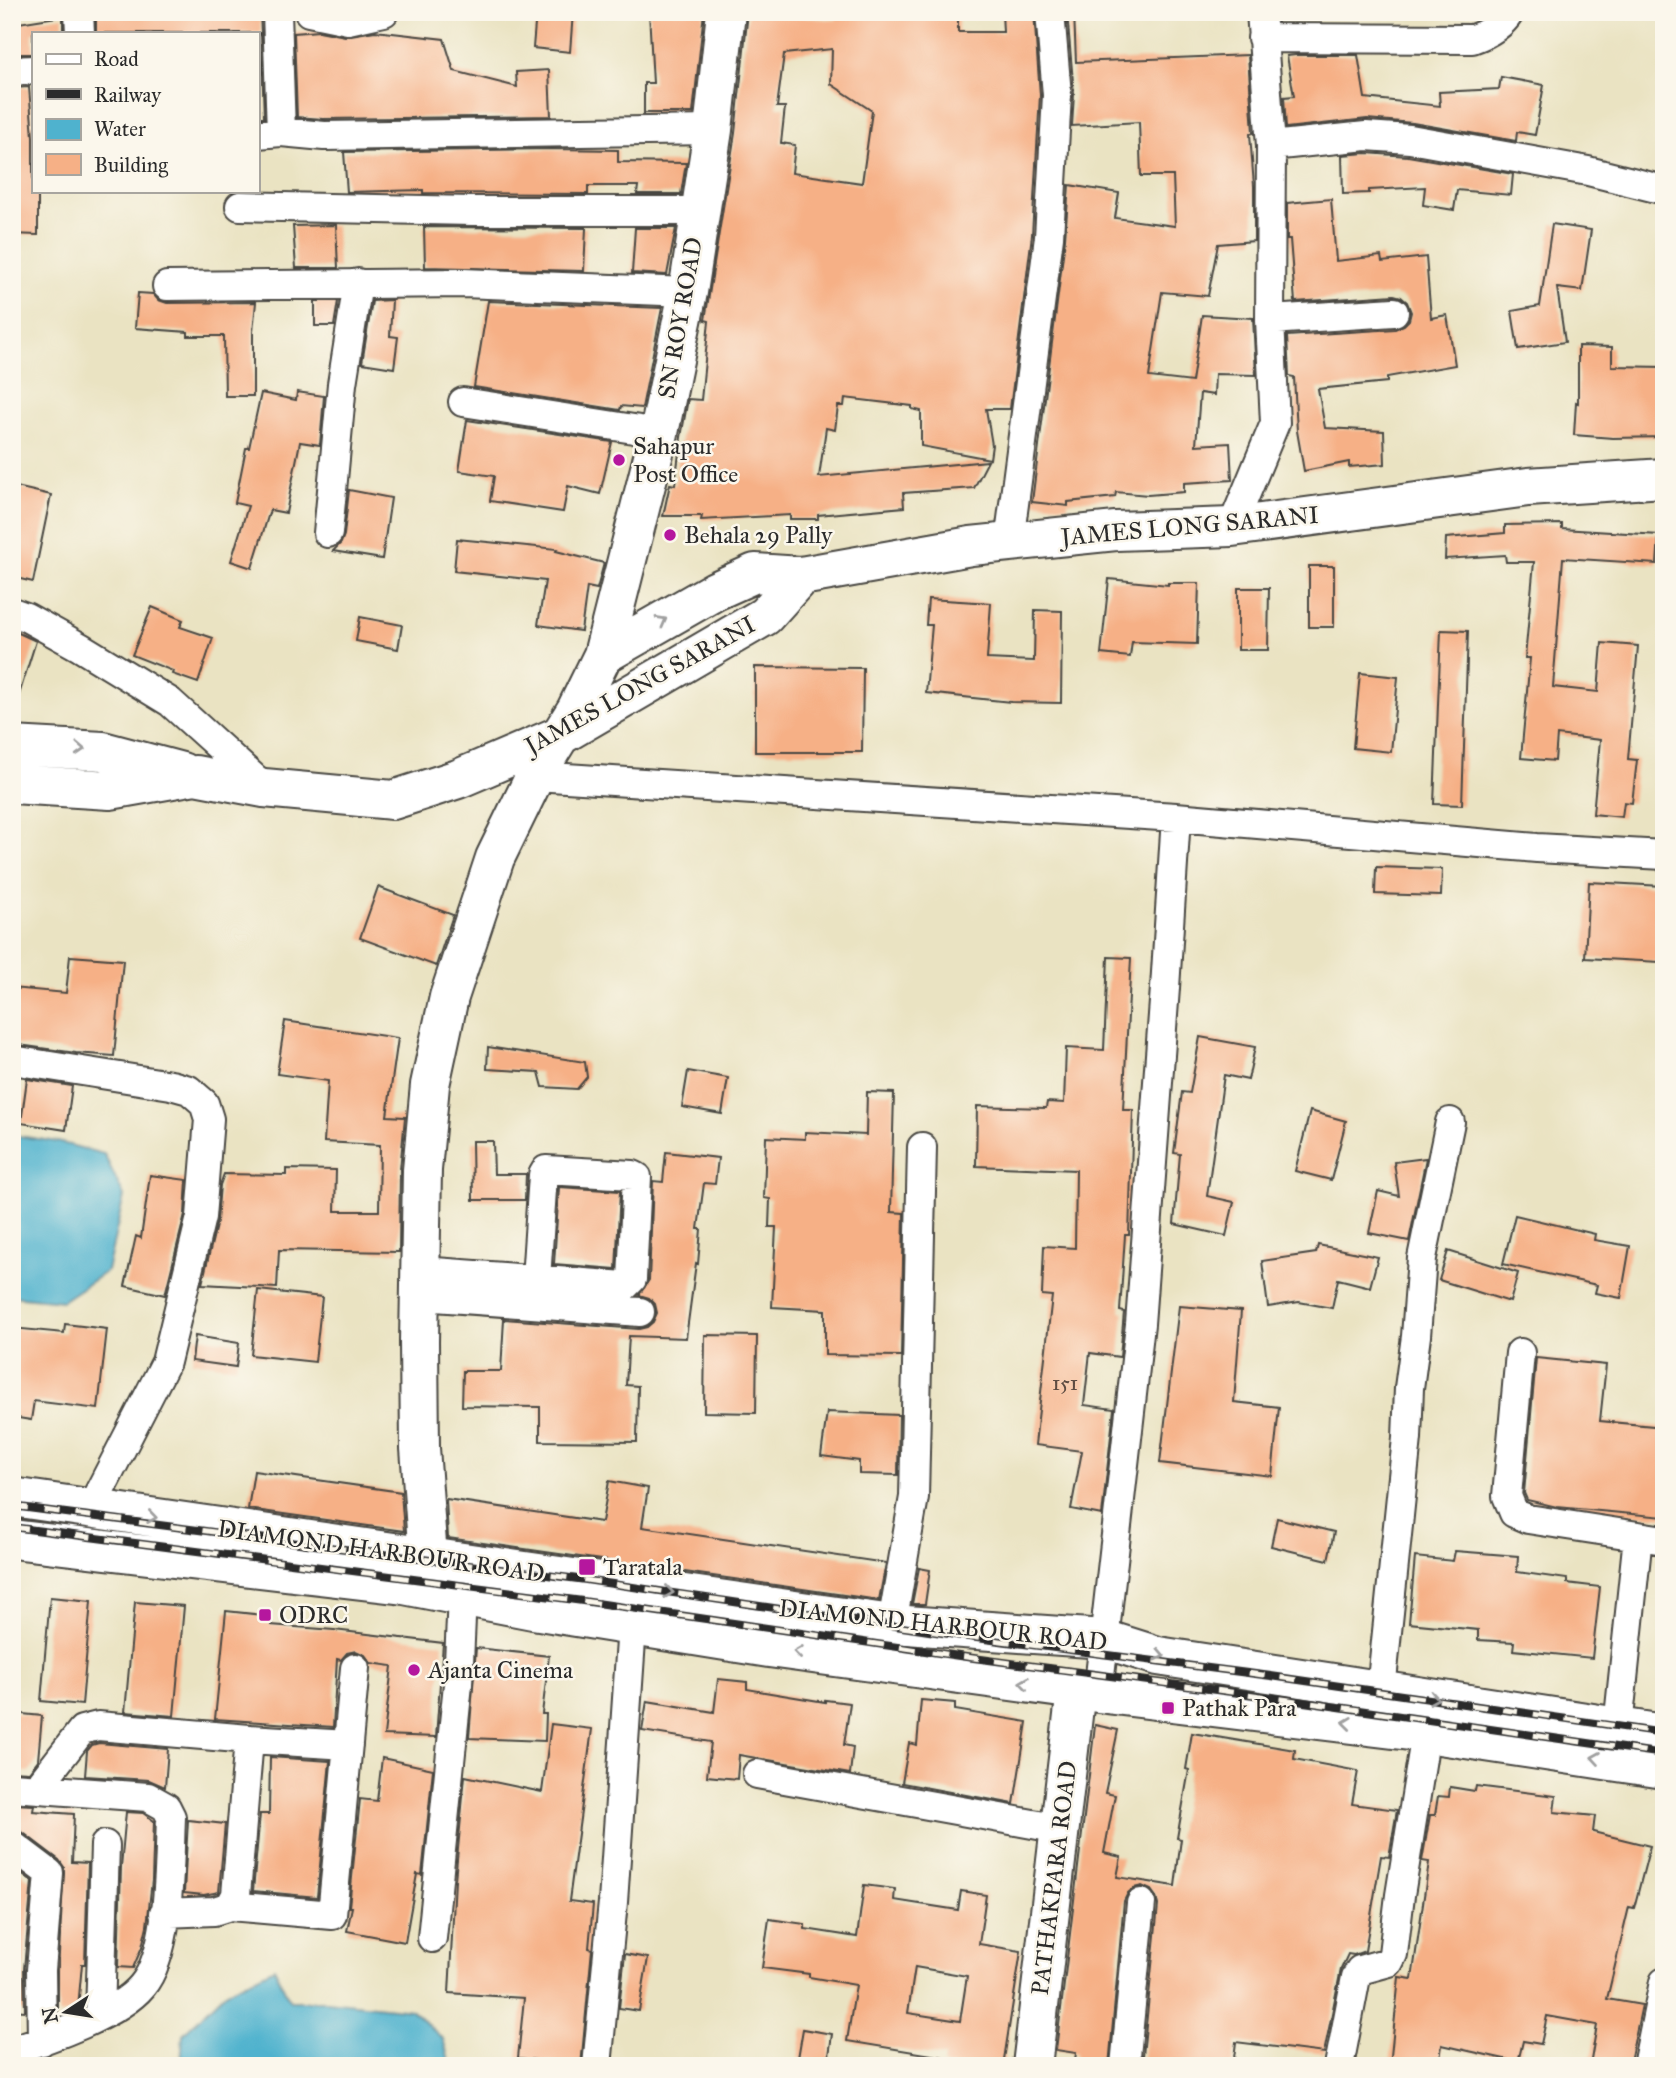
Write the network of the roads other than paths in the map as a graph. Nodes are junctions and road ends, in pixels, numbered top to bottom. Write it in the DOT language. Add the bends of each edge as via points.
graph roads {
  1 [pos="79,12"];
  2 [pos="277,12"];
  3 [pos="309,12"];
  4 [pos="384,12"];
  5 [pos="726,12"];
  6 [pos="1050,12"];
  7 [pos="1510,12"];
  8 [pos="1262,25"];
  9 [pos="80,32"];
  10 [pos="268,58"];
  11 [pos="32,70"];
  12 [pos="12,71"];
  13 [pos="713,130"];
  14 [pos="269,133"];
  15 [pos="1271,146"];
  16 [pos="1664,190"];
  17 [pos="240,206"];
  18 [pos="699,211"];
  19 [pos="358,283"];
  20 [pos="167,286"];
  21 [pos="688,292"];
  22 [pos="1394,313"];
  23 [pos="1270,320"];
  24 [pos="463,402"];
  25 [pos="659,433"];
  26 [pos="1664,478"];
  27 [pos="1232,527"];
  28 [pos="328,533"];
  29 [pos="1009,542"];
  30 [pos="801,576"];
  31 [pos="12,612"];
  32 [pos="603,655"];
  33 [pos="561,735"];
  34 [pos="12,746"];
  35 [pos="195,775"];
  36 [pos="535,776"];
  37 [pos="12,784"];
  38 [pos="264,788"];
  39 [pos="1176,817"];
  40 [pos="1664,855"];
  41 [pos="12,1060"];
  42 [pos="1450,1122"];
  43 [pos="922,1147"];
  44 [pos="536,1279"];
  45 [pos="421,1283"];
  46 [pos="640,1312"];
  47 [pos="1520,1353"];
  48 [pos="12,1497"];
  49 [pos="91,1508"];
  50 [pos="1651,1538"];
  51 [pos="12,1539"];
  52 [pos="428,1558"];
  53 [pos="462,1596"];
  54 [pos="892,1624"];
  55 [pos="632,1626"];
  56 [pos="1104,1639"];
  57 [pos="355,1668"];
  58 [pos="1381,1690"];
  59 [pos="1087,1692"];
  60 [pos="1618,1727"];
  61 [pos="1426,1733"];
  62 [pos="1664,1734"];
  63 [pos="249,1738"];
  64 [pos="348,1745"];
  65 [pos="1664,1769"];
  66 [pos="757,1774"];
  67 [pos="25,1787"];
  68 [pos="1060,1829"];
  69 [pos="12,1845"];
  70 [pos="105,1845"];
  71 [pos="1142,1903"];
  72 [pos="230,1906"];
  73 [pos="164,1913"];
  74 [pos="432,1938"];
  75 [pos="1664,1982"];
  76 [pos="100,2015"];
  77 [pos="41,2041"];
  78 [pos="12,2050"];
  79 [pos="597,2066"];
  80 [pos="1032,2066"];
  81 [pos="1125,2066"];
  82 [pos="1339,2066"];
  83 [pos="1647,2066"];
  1 -- 9 [label="street"];
  2 -- 10 [label="street"];
  3 -- 4 [label="street" via="348,20"];
  5 -- 13 [label="main road, SN ROY ROAD"];
  6 -- 29 [label="street" via="1057,95 1049,237"];
  7 -- 8 [label="street" via="1482,36 1472,38"];
  8 -- 15 [label="street"];
  10 -- 14 [label="street"];
  11 -- 12 [label="street"];
  13 -- 14 [label="street"];
  13 -- 18 [label="main road, SN ROY ROAD"];
  15 -- 16 [label="street" via="1366,136 1410,139 1588,171"];
  15 -- 23 [label="street"];
  17 -- 18 [label="street"];
  18 -- 21 [label="main road, SN ROY ROAD"];
  19 -- 20 [label="street"];
  19 -- 21 [label="street"];
  19 -- 28 [label="street" via="342,384"];
  21 -- 25 [label="main road, SN ROY ROAD"];
  22 -- 23 [label="street"];
  23 -- 27 [label="street" via="1275,423"];
  24 -- 25 [label="street"];
  25 -- 32 [label="main road, SN ROY ROAD"];
  26 -- 27 [label="main road, JAMES LONG SARANI" via="1528,487"];
  27 -- 29 [label="main road, JAMES LONG SARANI" via="1116,531"];
  29 -- 30 [label="main road, JAMES LONG SARANI"];
  32 -- 30 [label="main road, JAMES LONG SARANI, one-way" via="755,573"];
  30 -- 33 [label="main road, JAMES LONG SARANI" via="765,616"];
  31 -- 38 [label="street" via="170,702"];
  32 -- 33 [label="main road, SN ROY ROAD"];
  33 -- 36 [label="main road, SN ROY ROAD"];
  33 -- 38 [label="main road, JAMES LONG SARANI" via="458,779 393,800"];
  34 -- 35 [label="main road, one-way" via="103,751"];
  35 -- 37 [label="main road, JAMES LONG SARANI" via="110,790"];
  35 -- 38 [label="main road, JAMES LONG SARANI"];
  36 -- 39 [label="street"];
  36 -- 45 [label="main road, SN ROY ROAD" via="495,858 449,997 430,1085 422,1170"];
  39 -- 40 [label="street"];
  39 -- 56 [label="street" via="1140,1324"];
  41 -- 49 [label="street" via="189,1090 204,1103 209,1119 201,1217 166,1362"];
  42 -- 58 [label="street" via="1422,1258"];
  43 -- 54 [label="street" via="914,1497"];
  44 -- 44 [label="street" via="630,1283 637,1177 546,1170"];
  44 -- 45 [label="street"];
  45 -- 46 [label="street"];
  45 -- 52 [label="main road, SN ROY ROAD" via="420,1448"];
  47 -- 50 [label="street" via="1507,1496 1514,1513"];
  48 -- 49 [label="main road, DIAMOND HARBOUR ROAD"];
  49 -- 52 [label="main road, DIAMOND HARBOUR ROAD, one-way"];
  50 -- 60 [label="street"];
  51 -- 53 [label="main road, DIAMOND HARBOUR ROAD" via="404,1585"];
  52 -- 54 [label="main road, DIAMOND HARBOUR ROAD, one-way"];
  53 -- 55 [label="main road, DIAMOND HARBOUR ROAD"];
  53 -- 74 [label="street" via="458,1684"];
  54 -- 56 [label="main road, DIAMOND HARBOUR ROAD"];
  59 -- 55 [label="main road, DIAMOND HARBOUR ROAD, one-way"];
  55 -- 79 [label="street"];
  56 -- 58 [label="main road, DIAMOND HARBOUR ROAD, one-way" via="1158,1656"];
  56 -- 59 [label="street"];
  57 -- 64 [label="street"];
  58 -- 60 [label="main road, DIAMOND HARBOUR ROAD, one-way"];
  61 -- 59 [label="main road, DIAMOND HARBOUR ROAD, one-way"];
  59 -- 68 [label="main road, PATHAKPARA ROAD"];
  60 -- 62 [label="main road, DIAMOND HARBOUR ROAD"];
  65 -- 61 [label="main road, DIAMOND HARBOUR ROAD, one-way"];
  61 -- 82 [label="street" via="1393,1954 1389,1962 1360,1970 1356,1977"];
  63 -- 64 [label="street"];
  63 -- 67 [label="street" via="98,1726 82,1730"];
  63 -- 72 [label="street" via="239,1882"];
  64 -- 72 [label="street" via="332,1915"];
  66 -- 68 [label="street"];
  67 -- 73 [label="street" via="148,1797 166,1807 171,1817"];
  68 -- 80 [label="main road, PATHAKPARA ROAD"];
  69 -- 77 [label="street" via="48,1873"];
  70 -- 76 [label="street"];
  71 -- 81 [label="street"];
  72 -- 73 [label="street"];
  73 -- 76 [label="street" via="159,1948 148,1978 133,1995"];
  75 -- 83 [label="street"];
  76 -- 77 [label="street"];
  77 -- 78 [label="street"];
}
